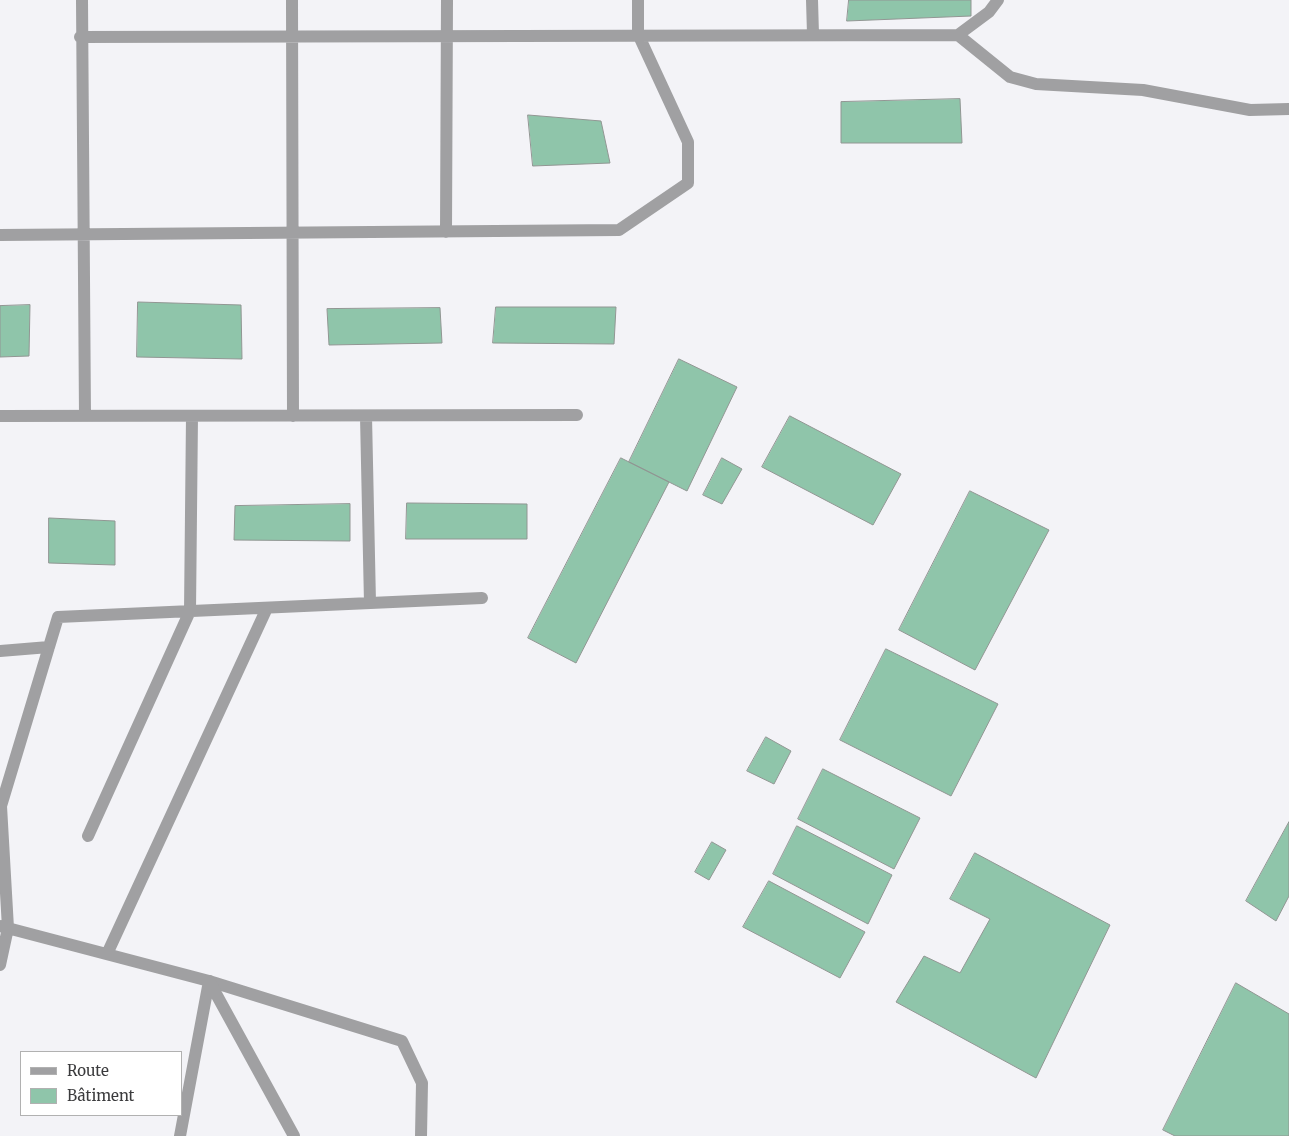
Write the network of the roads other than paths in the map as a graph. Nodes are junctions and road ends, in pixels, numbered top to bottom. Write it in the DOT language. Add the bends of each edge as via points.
graph roads {
  1 [pos="82,0"];
  2 [pos="292,0"];
  3 [pos="447,0"];
  4 [pos="638,0"];
  5 [pos="812,0"];
  6 [pos="998,0"];
  7 [pos="638,34"];
  8 [pos="813,34"];
  9 [pos="958,35"];
  10 [pos="292,36"];
  11 [pos="447,36"];
  12 [pos="80,37"];
  13 [pos="1289,109"];
  14 [pos="446,232"];
  15 [pos="293,233"];
  16 [pos="82,234"];
  17 [pos="0,235"];
  18 [pos="577,415"];
  19 [pos="0,416"];
  20 [pos="84,416"];
  21 [pos="192,416"];
  22 [pos="293,416"];
  23 [pos="366,416"];
  24 [pos="482,598"];
  25 [pos="370,603"];
  26 [pos="267,608"];
  27 [pos="190,611"];
  28 [pos="49,647"];
  29 [pos="0,651"];
  30 [pos="88,836"];
  31 [pos="4,927"];
  32 [pos="107,954"];
  33 [pos="0,965"];
  34 [pos="210,981"];
  35 [pos="180,1136"];
  36 [pos="294,1136"];
  37 [pos="421,1136"];
  1 -- 12 [label="street"];
  2 -- 10 [label="street"];
  3 -- 11 [label="street"];
  4 -- 7 [label="street"];
  5 -- 8 [label="street"];
  6 -- 9 [label="street"];
  7 -- 8 [label="street"];
  7 -- 11 [label="street"];
  7 -- 14 [label="street" via="688,142 688,183 619,230"];
  8 -- 9 [label="street"];
  9 -- 13 [label="street" via="1010,77 1036,84 1144,90 1250,110"];
  10 -- 11 [label="street"];
  10 -- 12 [label="street"];
  10 -- 15 [label="street"];
  11 -- 14 [label="street"];
  12 -- 16 [label="street"];
  14 -- 15 [label="street"];
  15 -- 16 [label="street"];
  15 -- 22 [label="street"];
  16 -- 17 [label="street"];
  16 -- 20 [label="street"];
  18 -- 23 [label="street"];
  19 -- 20 [label="street"];
  20 -- 21 [label="street"];
  21 -- 22 [label="street"];
  21 -- 27 [label="street"];
  22 -- 23 [label="street"];
  23 -- 25 [label="street"];
  24 -- 25 [label="street"];
  25 -- 26 [label="street"];
  26 -- 27 [label="street"];
  26 -- 32 [label="street"];
  27 -- 28 [label="street" via="58,617"];
  27 -- 30 [label="street"];
  28 -- 29 [label="street"];
  28 -- 31 [label="street" via="1,806"];
  31 -- 32 [label="street"];
  31 -- 33 [label="street"];
  32 -- 34 [label="street"];
  34 -- 35 [label="street"];
  34 -- 36 [label="street"];
  34 -- 37 [label="street" via="402,1041 422,1083"];
}
